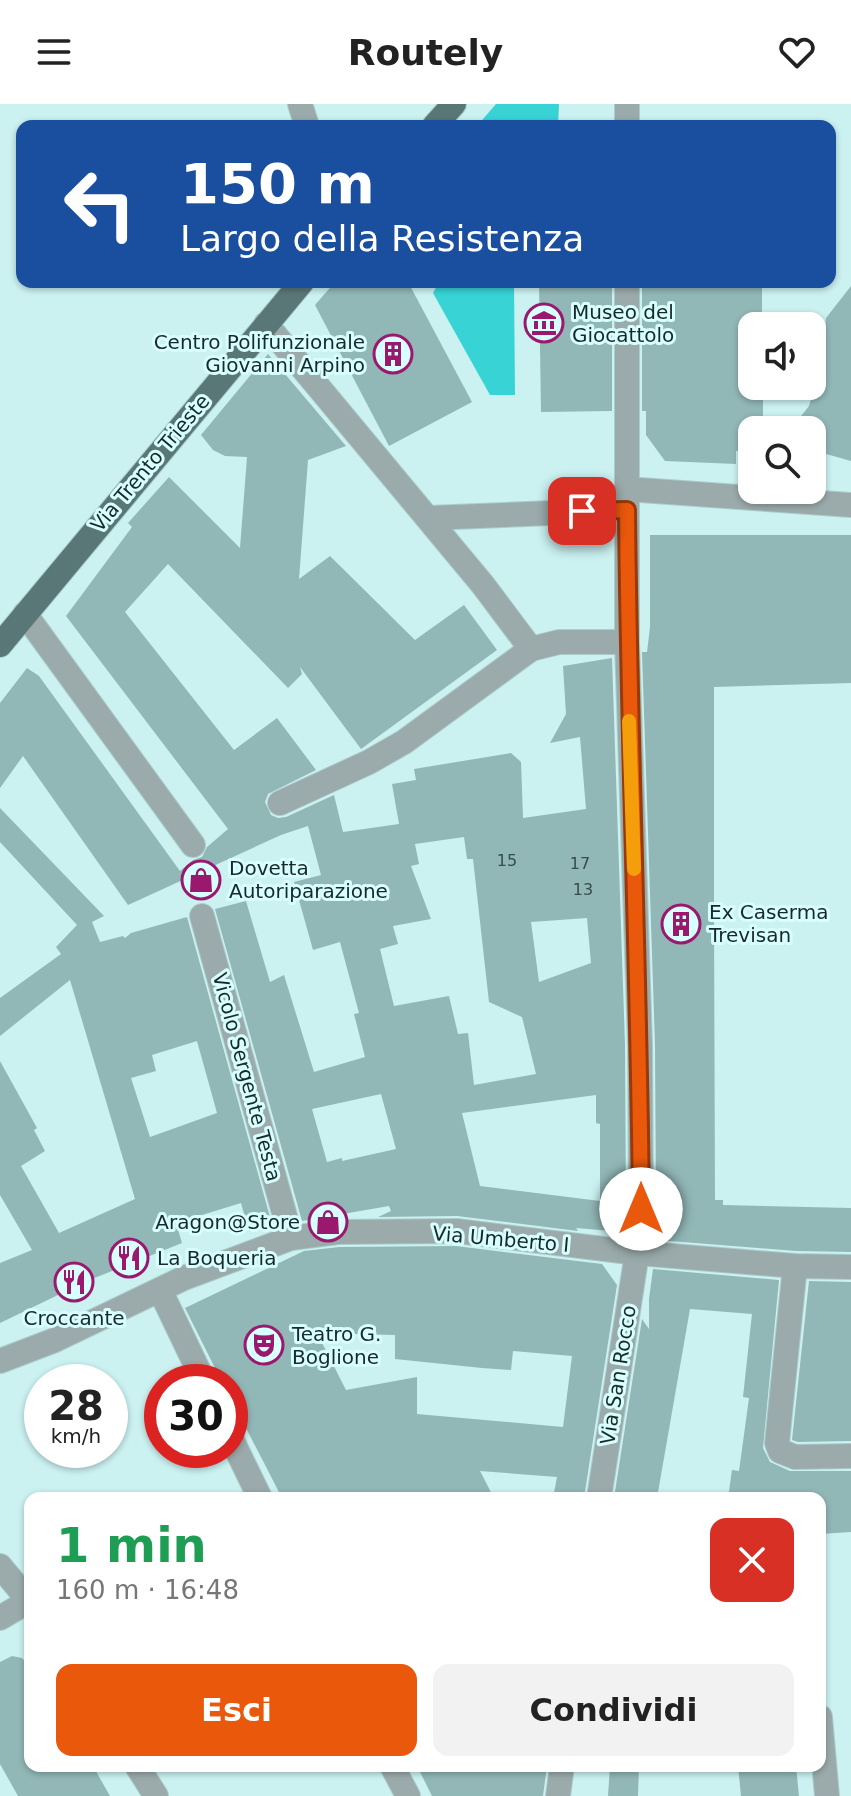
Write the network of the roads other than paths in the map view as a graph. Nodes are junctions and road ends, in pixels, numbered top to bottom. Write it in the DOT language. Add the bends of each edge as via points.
graph roads {
  1 [pos="454,104"];
  2 [pos="439,120"];
  3 [pos="297,288"];
  4 [pos="627,288"];
  5 [pos="266,324"];
  6 [pos="626,500"];
  7 [pos="851,505"];
  8 [pos="429,518"];
  9 [pos="25,614"];
  10 [pos="627,642"];
  11 [pos="0,645"];
  12 [pos="531,649"];
  13 [pos="280,803"];
  14 [pos="193,845"];
  15 [pos="202,916"];
  16 [pos="291,1238"];
  17 [pos="637,1253"];
  18 [pos="795,1266"];
  19 [pos="851,1267"];
  20 [pos="160,1290"];
  21 [pos="4,1361"];
  22 [pos="195,1364"];
  23 [pos="851,1456"];
  24 [pos="245,1468"];
  25 [pos="257,1492"];
  26 [pos="600,1492"];
  27 [pos="0,1566"];
  28 [pos="24,1594"];
  29 [pos="24,1604"];
  30 [pos="0,1618"];
  31 [pos="141,1772"];
  32 [pos="395,1772"];
  33 [pos="561,1772"];
  34 [pos="825,1772"];
  35 [pos="156,1796"];
  36 [pos="408,1796"];
  37 [pos="558,1796"];
  38 [pos="827,1796"];
  1 -- 2 [label="main road"];
  3 -- 5 [label="main road, Via Trento Trieste"];
  4 -- 6 [label="street, Via San Rocco"];
  5 -- 8 [label="street"];
  5 -- 9 [label="main road, Via Trento Trieste"];
  6 -- 7 [label="street"];
  6 -- 8 [label="street"];
  6 -- 10 [label="street, Via San Rocco"];
  8 -- 12 [label="street"];
  9 -- 11 [label="main road, Via Trento Trieste"];
  9 -- 14 [label="street"];
  10 -- 12 [label="street" via="559,642"];
  10 -- 17 [label="street, Via San Rocco" via="640,1045"];
  12 -- 13 [label="street" via="404,742"];
  15 -- 16 [label="street, Vicolo Sergente Testa"];
  16 -- 17 [label="street, Via Umberto I" via="338,1232 457,1231"];
  16 -- 20 [label="street, Via Umberto I"];
  17 -- 18 [label="street, Via Umberto I"];
  17 -- 26 [label="street, Via San Rocco"];
  18 -- 19 [label="street, Via Umberto I"];
  18 -- 23 [label="street" via="777,1443 780,1451 795,1457"];
  20 -- 21 [label="street, Via Umberto I"];
  20 -- 22 [label="street"];
  24 -- 25 [label="street"];
  27 -- 28 [label="street"];
  29 -- 30 [label="street"];
  31 -- 35 [label="street"];
  32 -- 36 [label="street"];
  33 -- 37 [label="street"];
  34 -- 38 [label="street"];
}
